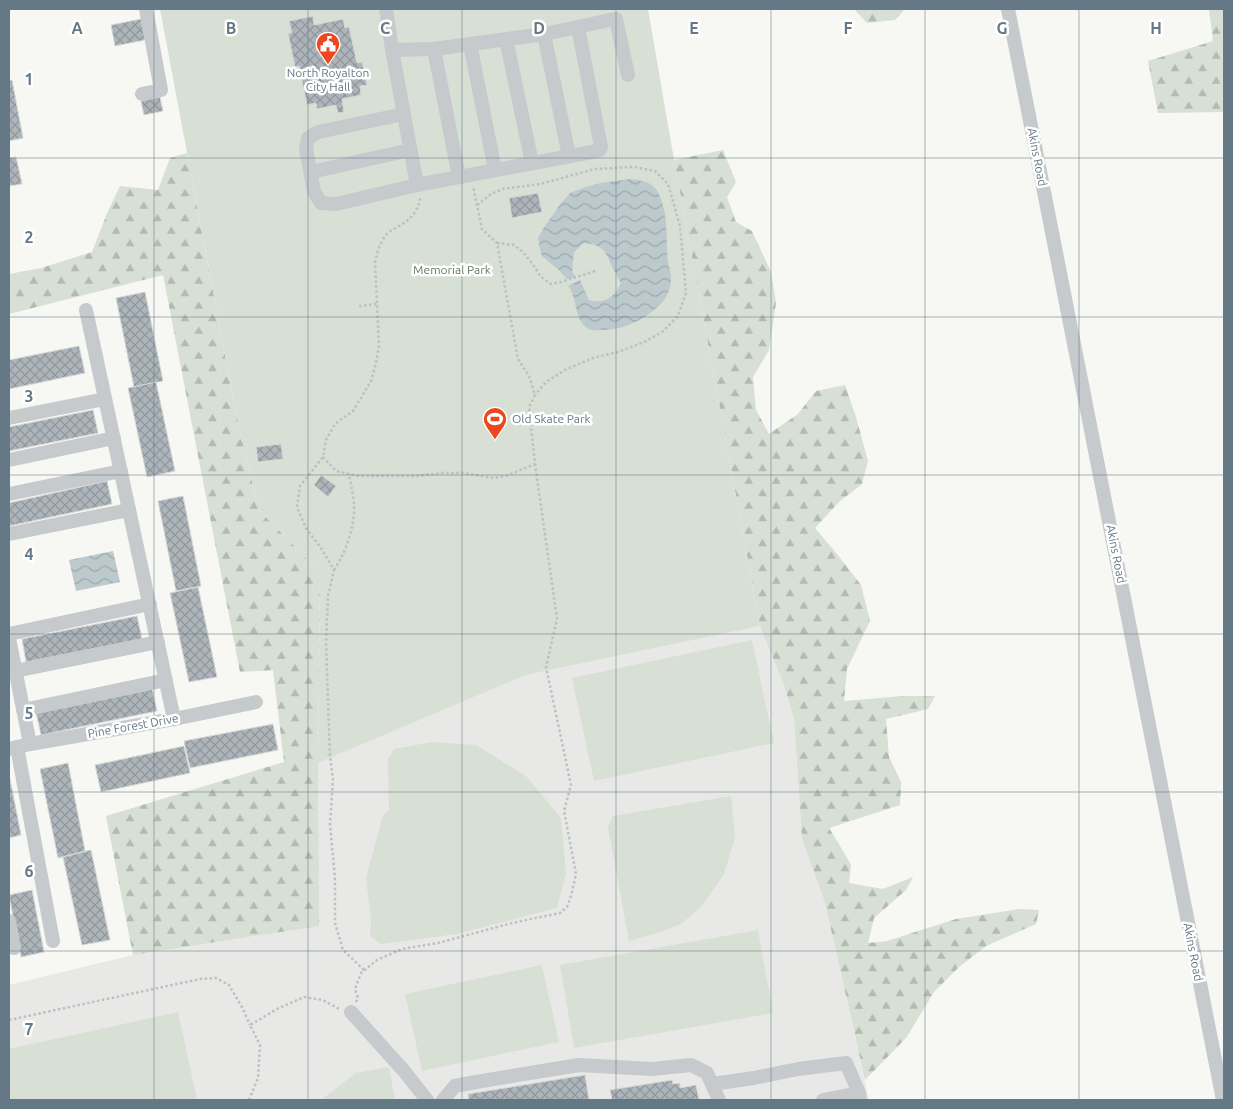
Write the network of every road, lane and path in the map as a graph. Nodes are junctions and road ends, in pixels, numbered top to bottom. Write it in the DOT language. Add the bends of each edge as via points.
graph roads {
  1 [pos="146,9"];
  2 [pos="386,9"];
  3 [pos="1008,9"];
  4 [pos="578,27"];
  5 [pos="544,34"];
  6 [pos="506,39"];
  7 [pos="470,44"];
  8 [pos="434,49"];
  9 [pos="392,50"];
  10 [pos="628,75"];
  11 [pos="142,94"];
  12 [pos="404,114"];
  13 [pos="410,150"];
  14 [pos="569,156"];
  15 [pos="532,163"];
  16 [pos="495,170"];
  17 [pos="310,172"];
  18 [pos="465,176"];
  19 [pos="417,185"];
  20 [pos="477,205"];
  21 [pos="497,243"];
  22 [pos="595,271"];
  23 [pos="377,304"];
  24 [pos="359,306"];
  25 [pos="86,310"];
  26 [pos="535,395"];
  27 [pos="105,399"];
  28 [pos="9,418"];
  29 [pos="114,438"];
  30 [pos="323,457"];
  31 [pos="9,460"];
  32 [pos="535,464"];
  33 [pos="121,471"];
  34 [pos="349,474"];
  35 [pos="9,494"];
  36 [pos="129,510"];
  37 [pos="9,534"];
  38 [pos="334,570"];
  39 [pos="150,604"];
  40 [pos="9,634"];
  41 [pos="9,638"];
  42 [pos="158,642"];
  43 [pos="12,664"];
  44 [pos="166,680"];
  45 [pos="256,702"];
  46 [pos="23,710"];
  47 [pos="174,719"];
  48 [pos="19,747"];
  49 [pos="9,921"];
  50 [pos="53,940"];
  51 [pos="14,948"];
  52 [pos="364,970"];
  53 [pos="351,1012"];
  54 [pos="9,1020"];
  55 [pos="250,1025"];
  56 [pos="712,1084"];
  57 [pos="859,1097"];
  58 [pos="249,1100"];
  59 [pos="426,1100"];
  60 [pos="443,1100"];
  61 [pos="719,1100"];
  62 [pos="823,1100"];
  63 [pos="1223,1100"];
  1 -- 11 [label="street" via="161,90"];
  2 -- 9 [label="street"];
  3 -- 63 [label="street, Akins Road"];
  4 -- 5 [label="street"];
  4 -- 10 [label="street" via="616,19"];
  4 -- 14 [label="street" via="601,147 597,151"];
  5 -- 6 [label="street"];
  5 -- 14 [label="street"];
  6 -- 7 [label="street"];
  6 -- 15 [label="street"];
  7 -- 8 [label="street"];
  7 -- 16 [label="street"];
  8 -- 9 [label="street"];
  8 -- 18 [label="street"];
  9 -- 12 [label="street"];
  12 -- 13 [label="street"];
  12 -- 17 [label="street" via="318,132 308,138 306,149"];
  13 -- 17 [label="street"];
  13 -- 19 [label="street"];
  14 -- 15 [label="street"];
  15 -- 16 [label="street"];
  16 -- 18 [label="street"];
  17 -- 19 [label="street" via="314,192 321,203 336,204"];
  18 -- 19 [label="street"];
  18 -- 20 [label="path"];
  19 -- 23 [label="path" via="420,190 419,208 405,223 387,234 376,253"];
  20 -- 21 [label="path" via="482,229"];
  20 -- 26 [label="path" via="502,190 540,184 595,169 634,167 655,171 668,184 680,226 686,293 678,316 662,332 644,342 565,370 546,382"];
  21 -- 22 [label="path" via="514,245 551,284"];
  21 -- 26 [label="path" via="518,359 529,376"];
  23 -- 24 [label="path"];
  23 -- 30 [label="path" via="379,346 370,381 353,411 335,424 326,440"];
  25 -- 27 [label="street"];
  26 -- 32 [label="path" via="529,407"];
  27 -- 28 [label="street"];
  27 -- 29 [label="street"];
  29 -- 31 [label="street"];
  29 -- 33 [label="street"];
  30 -- 34 [label="path" via="336,472"];
  30 -- 38 [label="path" via="300,486 298,507 306,528"];
  32 -- 34 [label="path" via="494,478 463,473 408,476"];
  32 -- 52 [label="path" via="557,619 546,667 571,785 564,811 576,874 569,902 560,913 402,950 377,960"];
  33 -- 35 [label="street"];
  33 -- 36 [label="street"];
  34 -- 38 [label="path" via="354,512 350,535"];
  36 -- 37 [label="street"];
  36 -- 39 [label="street"];
  38 -- 52 [label="path" via="328,596 326,643 333,779 330,824 335,923 343,950"];
  39 -- 40 [label="street"];
  39 -- 42 [label="street"];
  41 -- 43 [label="street"];
  42 -- 43 [label="street"];
  42 -- 44 [label="street"];
  43 -- 46 [label="street"];
  44 -- 46 [label="street"];
  44 -- 47 [label="street"];
  45 -- 47 [label="street, Pine Forest Drive"];
  46 -- 48 [label="street"];
  47 -- 48 [label="street, Pine Forest Drive"];
  48 -- 50 [label="street"];
  49 -- 51 [label="street"];
  52 -- 53 [label="path" via="360,972 355,988 358,998"];
  53 -- 55 [label="path" via="323,1000 304,998"];
  53 -- 59 [label="street"];
  54 -- 55 [label="path" via="216,978 229,985"];
  55 -- 58 [label="path" via="260,1045 258,1078"];
  56 -- 57 [label="street" via="846,1063"];
  56 -- 60 [label="street" via="707,1073 691,1065 652,1069 579,1065 455,1086"];
  56 -- 61 [label="street"];
  57 -- 62 [label="street"];
}
